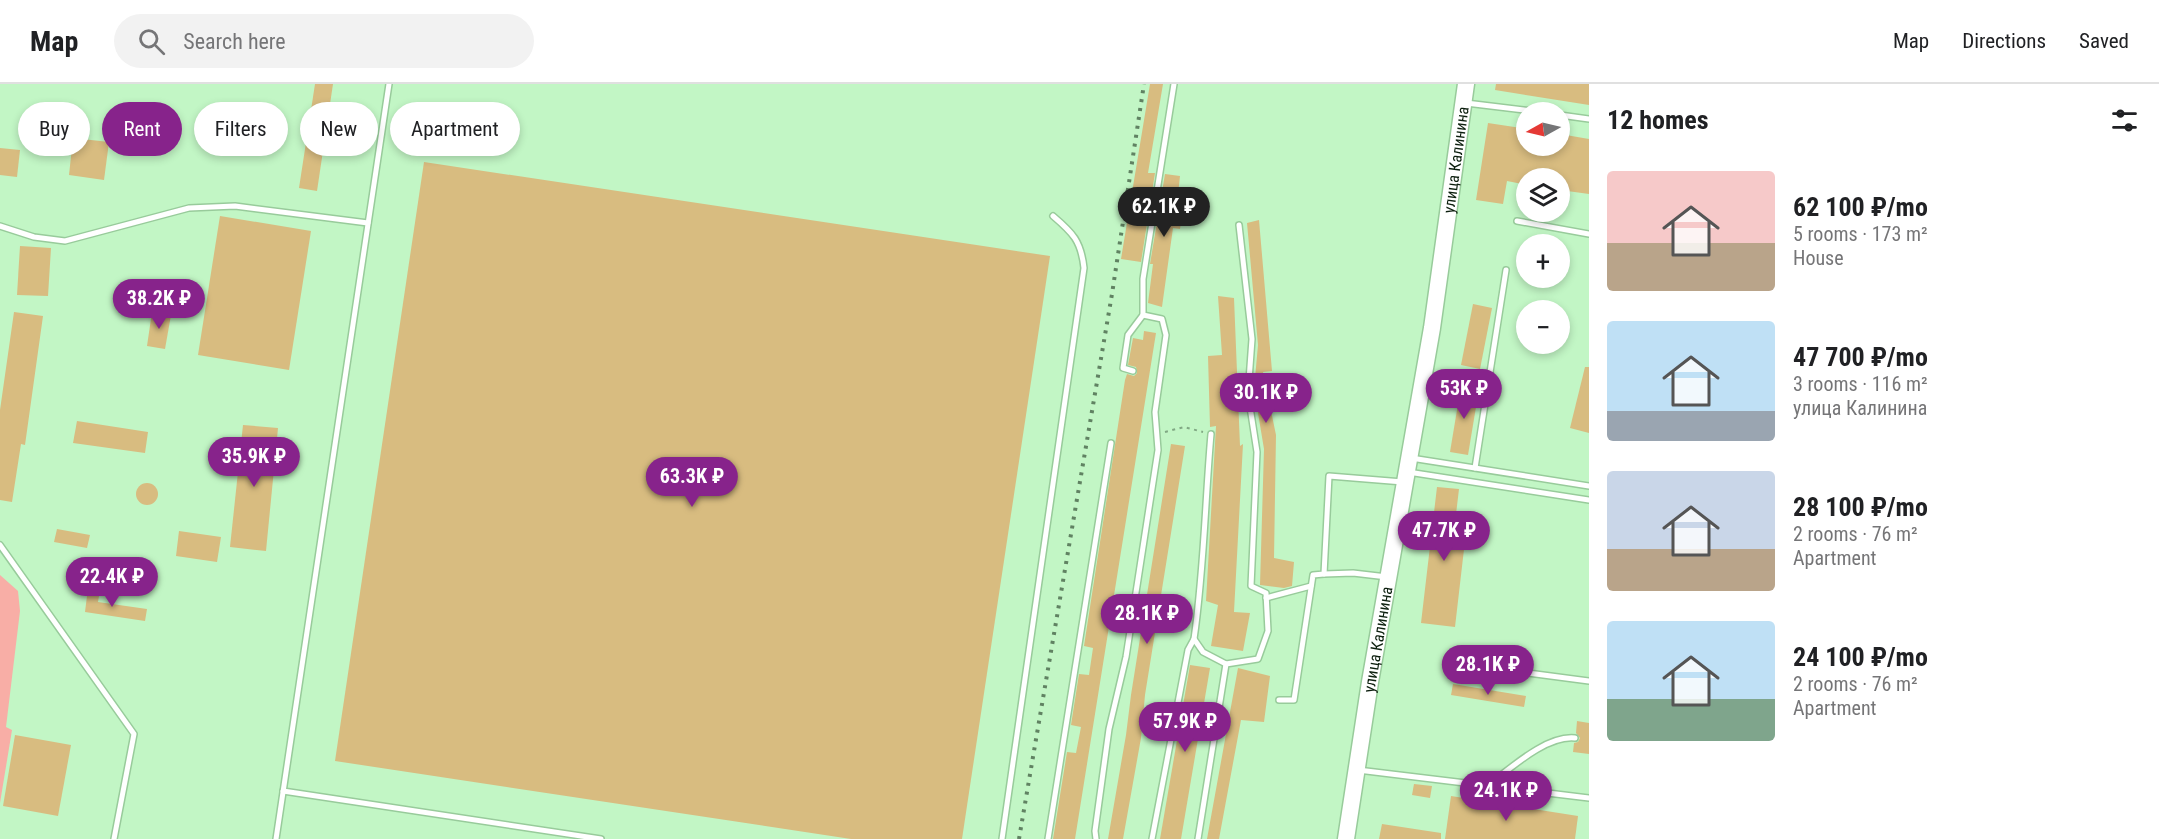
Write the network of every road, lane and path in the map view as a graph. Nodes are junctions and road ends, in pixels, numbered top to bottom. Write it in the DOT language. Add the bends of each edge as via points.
graph roads {
  1 [pos="389,84"];
  2 [pos="1174,84"];
  3 [pos="1467,84"];
  4 [pos="1464,102"];
  5 [pos="1516,109"];
  6 [pos="1570,116"];
  7 [pos="1589,119"];
  8 [pos="1053,216"];
  9 [pos="1523,222"];
  10 [pos="368,223"];
  11 [pos="1239,225"];
  12 [pos="0,226"];
  13 [pos="1589,234"];
  14 [pos="1506,270"];
  15 [pos="1143,315"];
  16 [pos="1132,371"];
  17 [pos="1156,434"];
  18 [pos="1210,434"];
  19 [pos="1111,443"];
  20 [pos="1475,468"];
  21 [pos="1407,470"];
  22 [pos="1589,486"];
  23 [pos="1589,500"];
  24 [pos="0,544"];
  25 [pos="1324,574"];
  26 [pos="1388,577"];
  27 [pos="1311,586"];
  28 [pos="1266,598"];
  29 [pos="1194,639"];
  30 [pos="1226,664"];
  31 [pos="1528,673"];
  32 [pos="1589,681"];
  33 [pos="1279,700"];
  34 [pos="1575,738"];
  35 [pos="1357,769"];
  36 [pos="1487,786"];
  37 [pos="283,791"];
  38 [pos="1589,798"];
  39 [pos="114,839"];
  40 [pos="276,839"];
  41 [pos="601,839"];
  42 [pos="1002,839"];
  43 [pos="1048,839"];
  44 [pos="1096,839"];
  45 [pos="1152,839"];
  46 [pos="1198,839"];
  47 [pos="1346,839"];
  1 -- 10 [label="lane"];
  2 -- 15 [label="lane" via="1143,279"];
  3 -- 4 [label="street, улица Калинина"];
  4 -- 5 [label="lane"];
  4 -- 21 [label="street, улица Калинина"];
  6 -- 7 [label="lane"];
  8 -- 42 [label="lane" via="1070,231 1082,250 1084,268"];
  9 -- 13 [label="lane"];
  10 -- 12 [label="lane" via="235,206 189,208 65,242"];
  10 -- 37 [label="lane"];
  11 -- 28 [label="lane" via="1252,339 1248,394 1257,452 1251,586 1266,593"];
  14 -- 20 [label="lane"];
  15 -- 16 [label="lane" via="1128,335 1123,368"];
  15 -- 17 [label="lane" via="1162,320 1166,335 1155,412"];
  17 -- 18 [label="path" via="1184,427"];
  17 -- 44 [label="lane" via="1158,450 1126,657 1109,729"];
  18 -- 29 [label="lane" via="1202,585"];
  19 -- 43 [label="lane"];
  20 -- 21 [label="lane"];
  20 -- 22 [label="lane"];
  21 -- 23 [label="lane"];
  21 -- 25 [label="lane" via="1329,476"];
  21 -- 26 [label="street, улица Калинина"];
  24 -- 39 [label="lane" via="134,734"];
  25 -- 26 [label="lane"];
  25 -- 27 [label="lane" via="1313,575"];
  26 -- 35 [label="street, улица Калинина"];
  27 -- 28 [label="lane"];
  27 -- 33 [label="lane" via="1294,700"];
  28 -- 30 [label="lane" via="1268,631 1258,659"];
  29 -- 30 [label="lane" via="1203,652"];
  29 -- 45 [label="lane" via="1188,650"];
  30 -- 46 [label="lane"];
  31 -- 32 [label="lane"];
  34 -- 36 [label="lane" via="1564,737 1547,744"];
  35 -- 36 [label="lane"];
  35 -- 47 [label="street, улица Калинина"];
  36 -- 38 [label="lane"];
  37 -- 40 [label="lane"];
  37 -- 41 [label="lane"];
}
